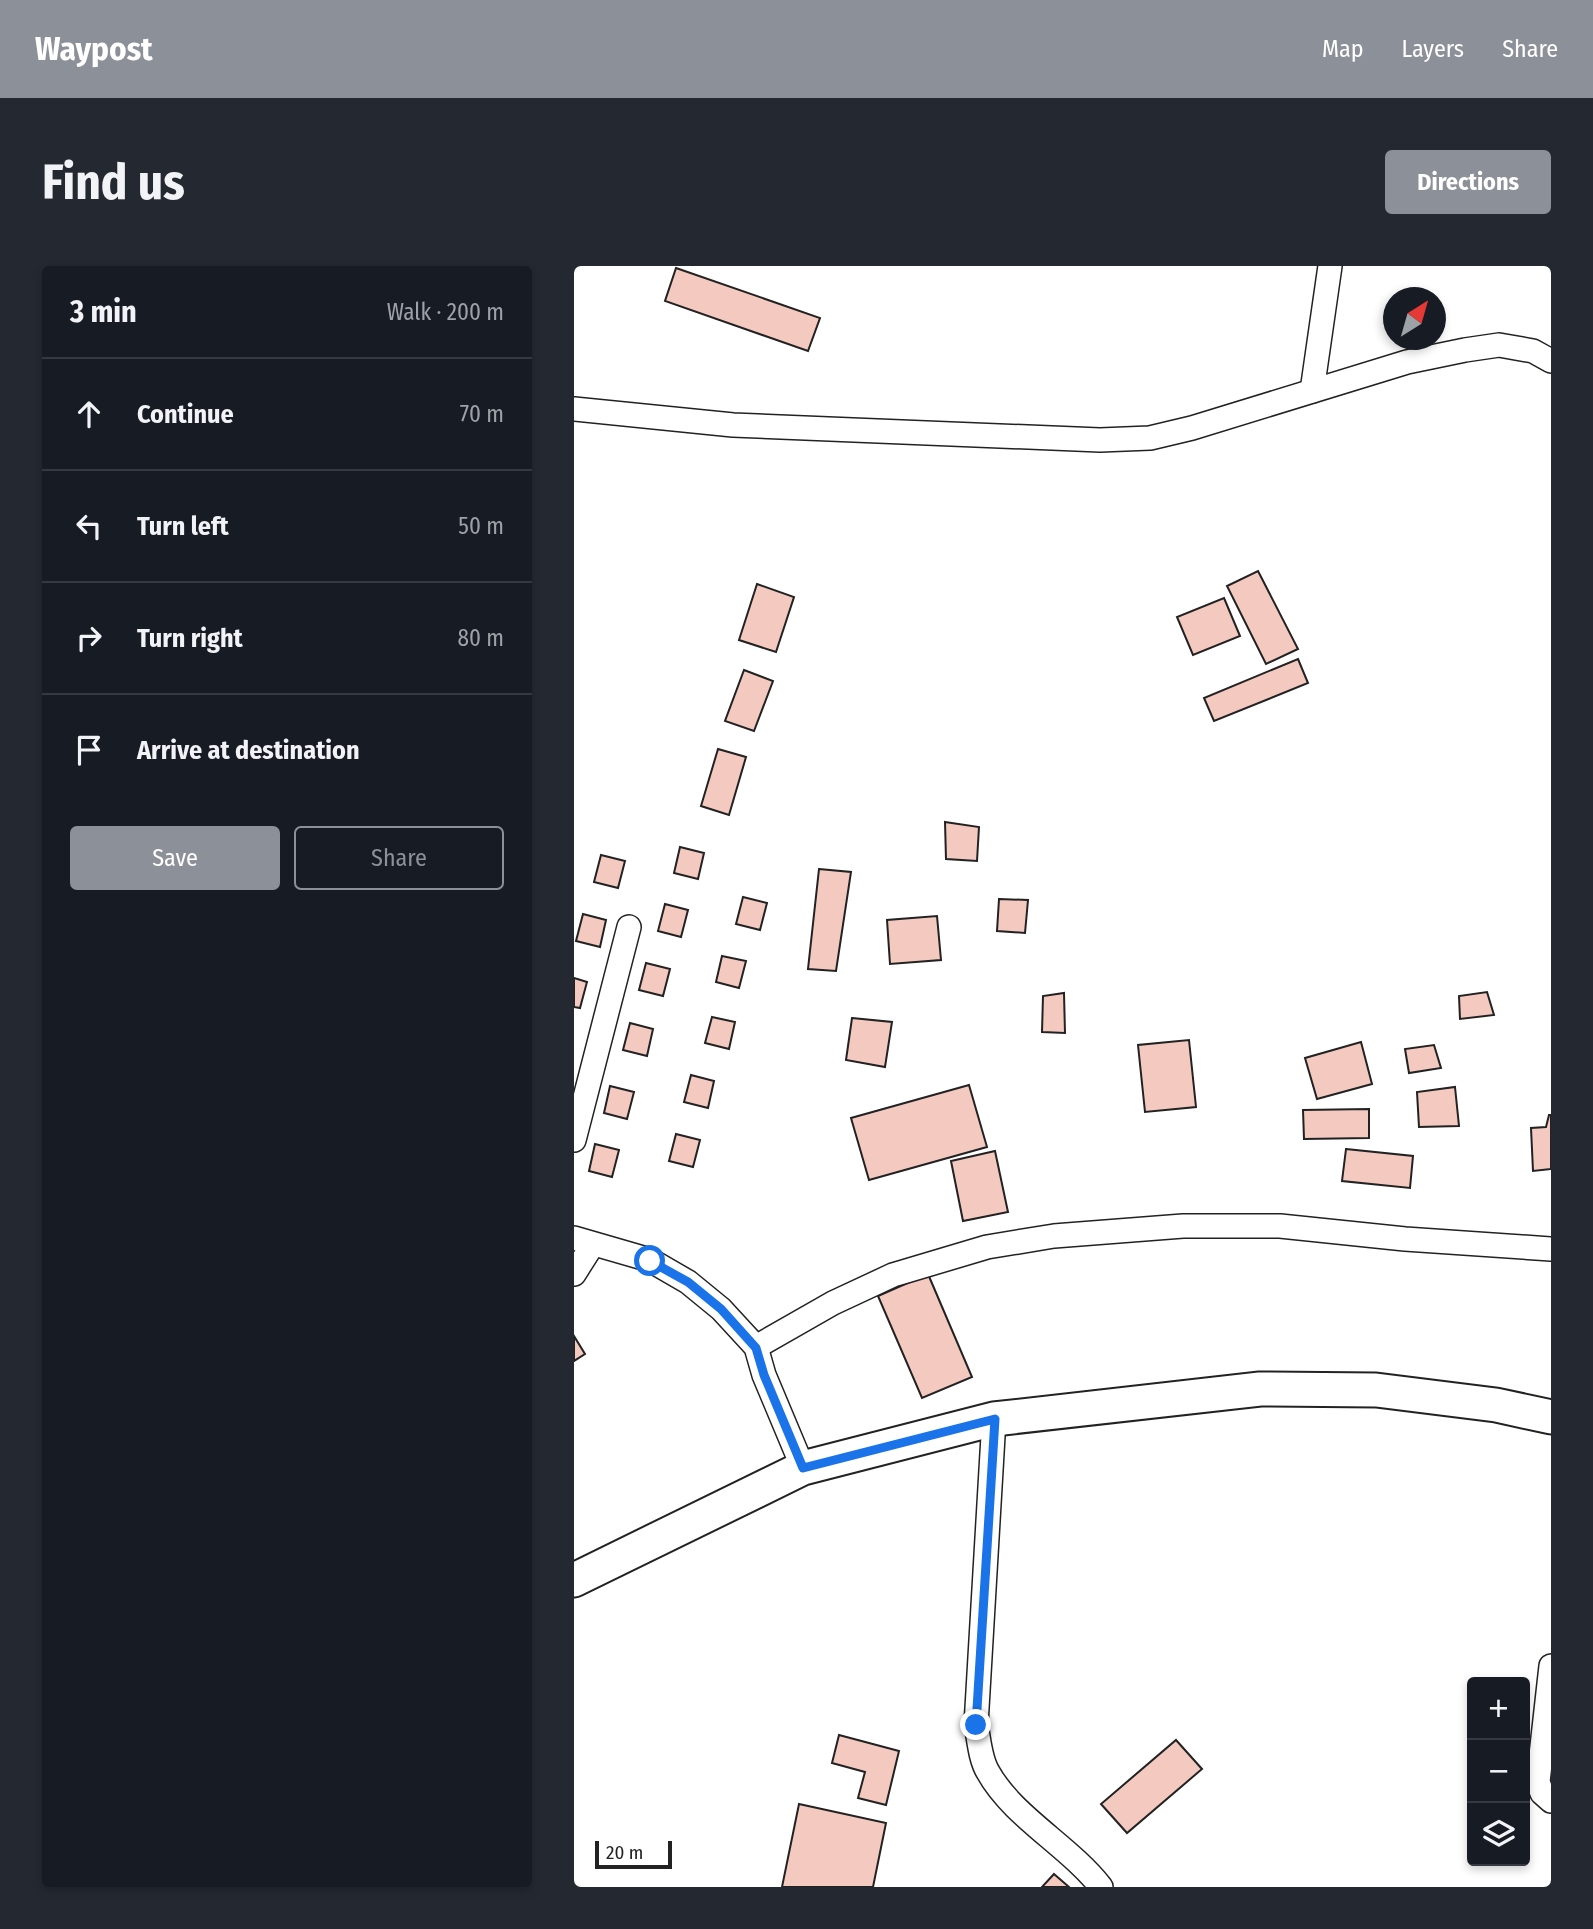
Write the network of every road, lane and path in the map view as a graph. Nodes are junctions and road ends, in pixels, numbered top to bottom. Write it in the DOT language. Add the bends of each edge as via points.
graph roads {
  1 [pos="1330,266"];
  2 [pos="1551,360"];
  3 [pos="1312,391"];
  4 [pos="574,410"];
  5 [pos="629,927"];
  6 [pos="574,1140"];
  7 [pos="584,1241"];
  8 [pos="1551,1249"];
  9 [pos="574,1274"];
  10 [pos="756,1348"];
  11 [pos="1551,1417"];
  12 [pos="995,1419"];
  13 [pos="803,1468"];
  14 [pos="574,1580"];
  15 [pos="1551,1666"];
  16 [pos="1551,1801"];
  17 [pos="1101,1887"];
  1 -- 3 [label="street"];
  2 -- 3 [label="street" via="1533,351 1499,345 1407,362"];
  3 -- 4 [label="street" via="1150,438 1100,440 733,425"];
  5 -- 6 [label="street"];
  7 -- 9 [label="street"];
  7 -- 10 [label="street" via="650,1261 688,1282 721,1309"];
  8 -- 10 [label="street" via="1280,1226 1183,1226 1054,1236 987,1247 893,1275 833,1303"];
  10 -- 13 [label="street"];
  11 -- 12 [label="main road" via="1376,1390 1261,1389"];
  12 -- 13 [label="main road"];
  12 -- 17 [label="street" via="976,1725 986,1770 1013,1806 1059,1843"];
  13 -- 14 [label="main road"];
  15 -- 16 [label="street" via="1538,1783"];
}
